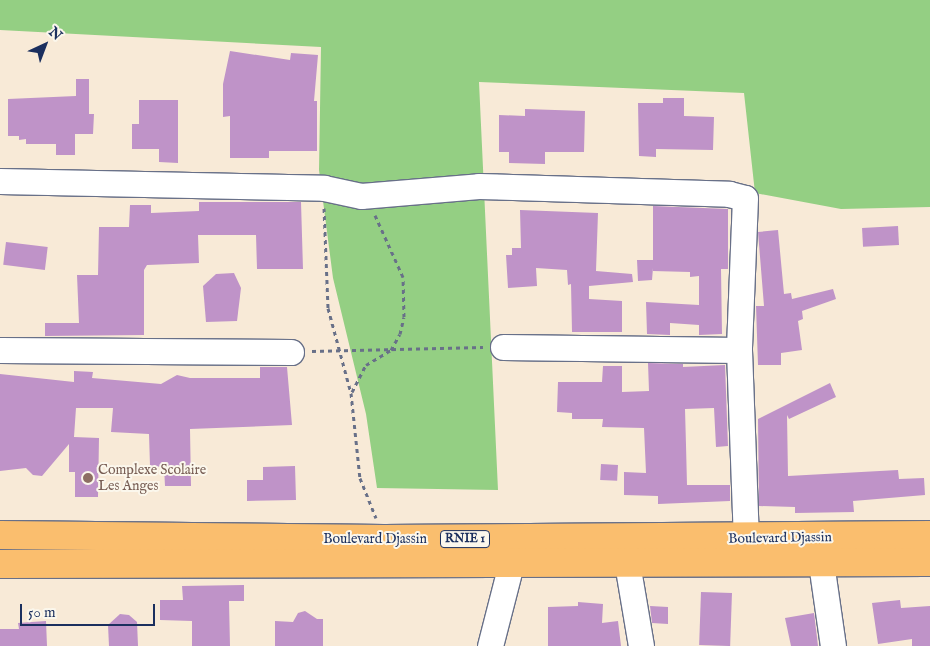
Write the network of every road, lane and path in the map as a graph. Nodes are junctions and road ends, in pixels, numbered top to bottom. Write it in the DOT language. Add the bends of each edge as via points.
graph roads {
  1 [pos="0,181"];
  2 [pos="324,188"];
  3 [pos="361,196"];
  4 [pos="503,347"];
  5 [pos="0,350"];
  6 [pos="391,350"];
  7 [pos="739,350"];
  8 [pos="339,351"];
  9 [pos="291,352"];
  10 [pos="351,393"];
  11 [pos="930,535"];
  12 [pos="0,536"];
  13 [pos="746,538"];
  14 [pos="384,539"];
  15 [pos="930,562"];
  16 [pos="626,563"];
  17 [pos="821,563"];
  18 [pos="0,564"];
  19 [pos="511,564"];
  20 [pos="490,646"];
  21 [pos="641,646"];
  22 [pos="832,646"];
  1 -- 2 [label="street"];
  2 -- 3 [label="street"];
  2 -- 8 [label="path" via="324,271 328,308"];
  3 -- 6 [label="path" via="380,222 403,277 404,317 400,334"];
  3 -- 7 [label="street" via="479,186 729,194 746,198"];
  4 -- 6 [label="path"];
  4 -- 7 [label="street"];
  5 -- 9 [label="street"];
  6 -- 8 [label="path"];
  6 -- 10 [label="path" via="366,365"];
  7 -- 13 [label="street"];
  8 -- 9 [label="path"];
  8 -- 10 [label="path"];
  10 -- 14 [label="path" via="360,478"];
  11 -- 13 [label="highway, Boulevard Djassin / RNIE 1"];
  12 -- 14 [label="highway, Boulevard Djassin / RNIE 1"];
  13 -- 14 [label="highway, Boulevard Djassin / RNIE 1"];
  15 -- 17 [label="highway, Boulevard Djassin / RNIE 1"];
  16 -- 17 [label="highway, Boulevard Djassin / RNIE 1"];
  16 -- 19 [label="highway, Boulevard Djassin / RNIE 1"];
  16 -- 21 [label="street"];
  17 -- 22 [label="street"];
  18 -- 19 [label="highway, Boulevard Djassin / RNIE 1"];
  19 -- 20 [label="street"];
}
